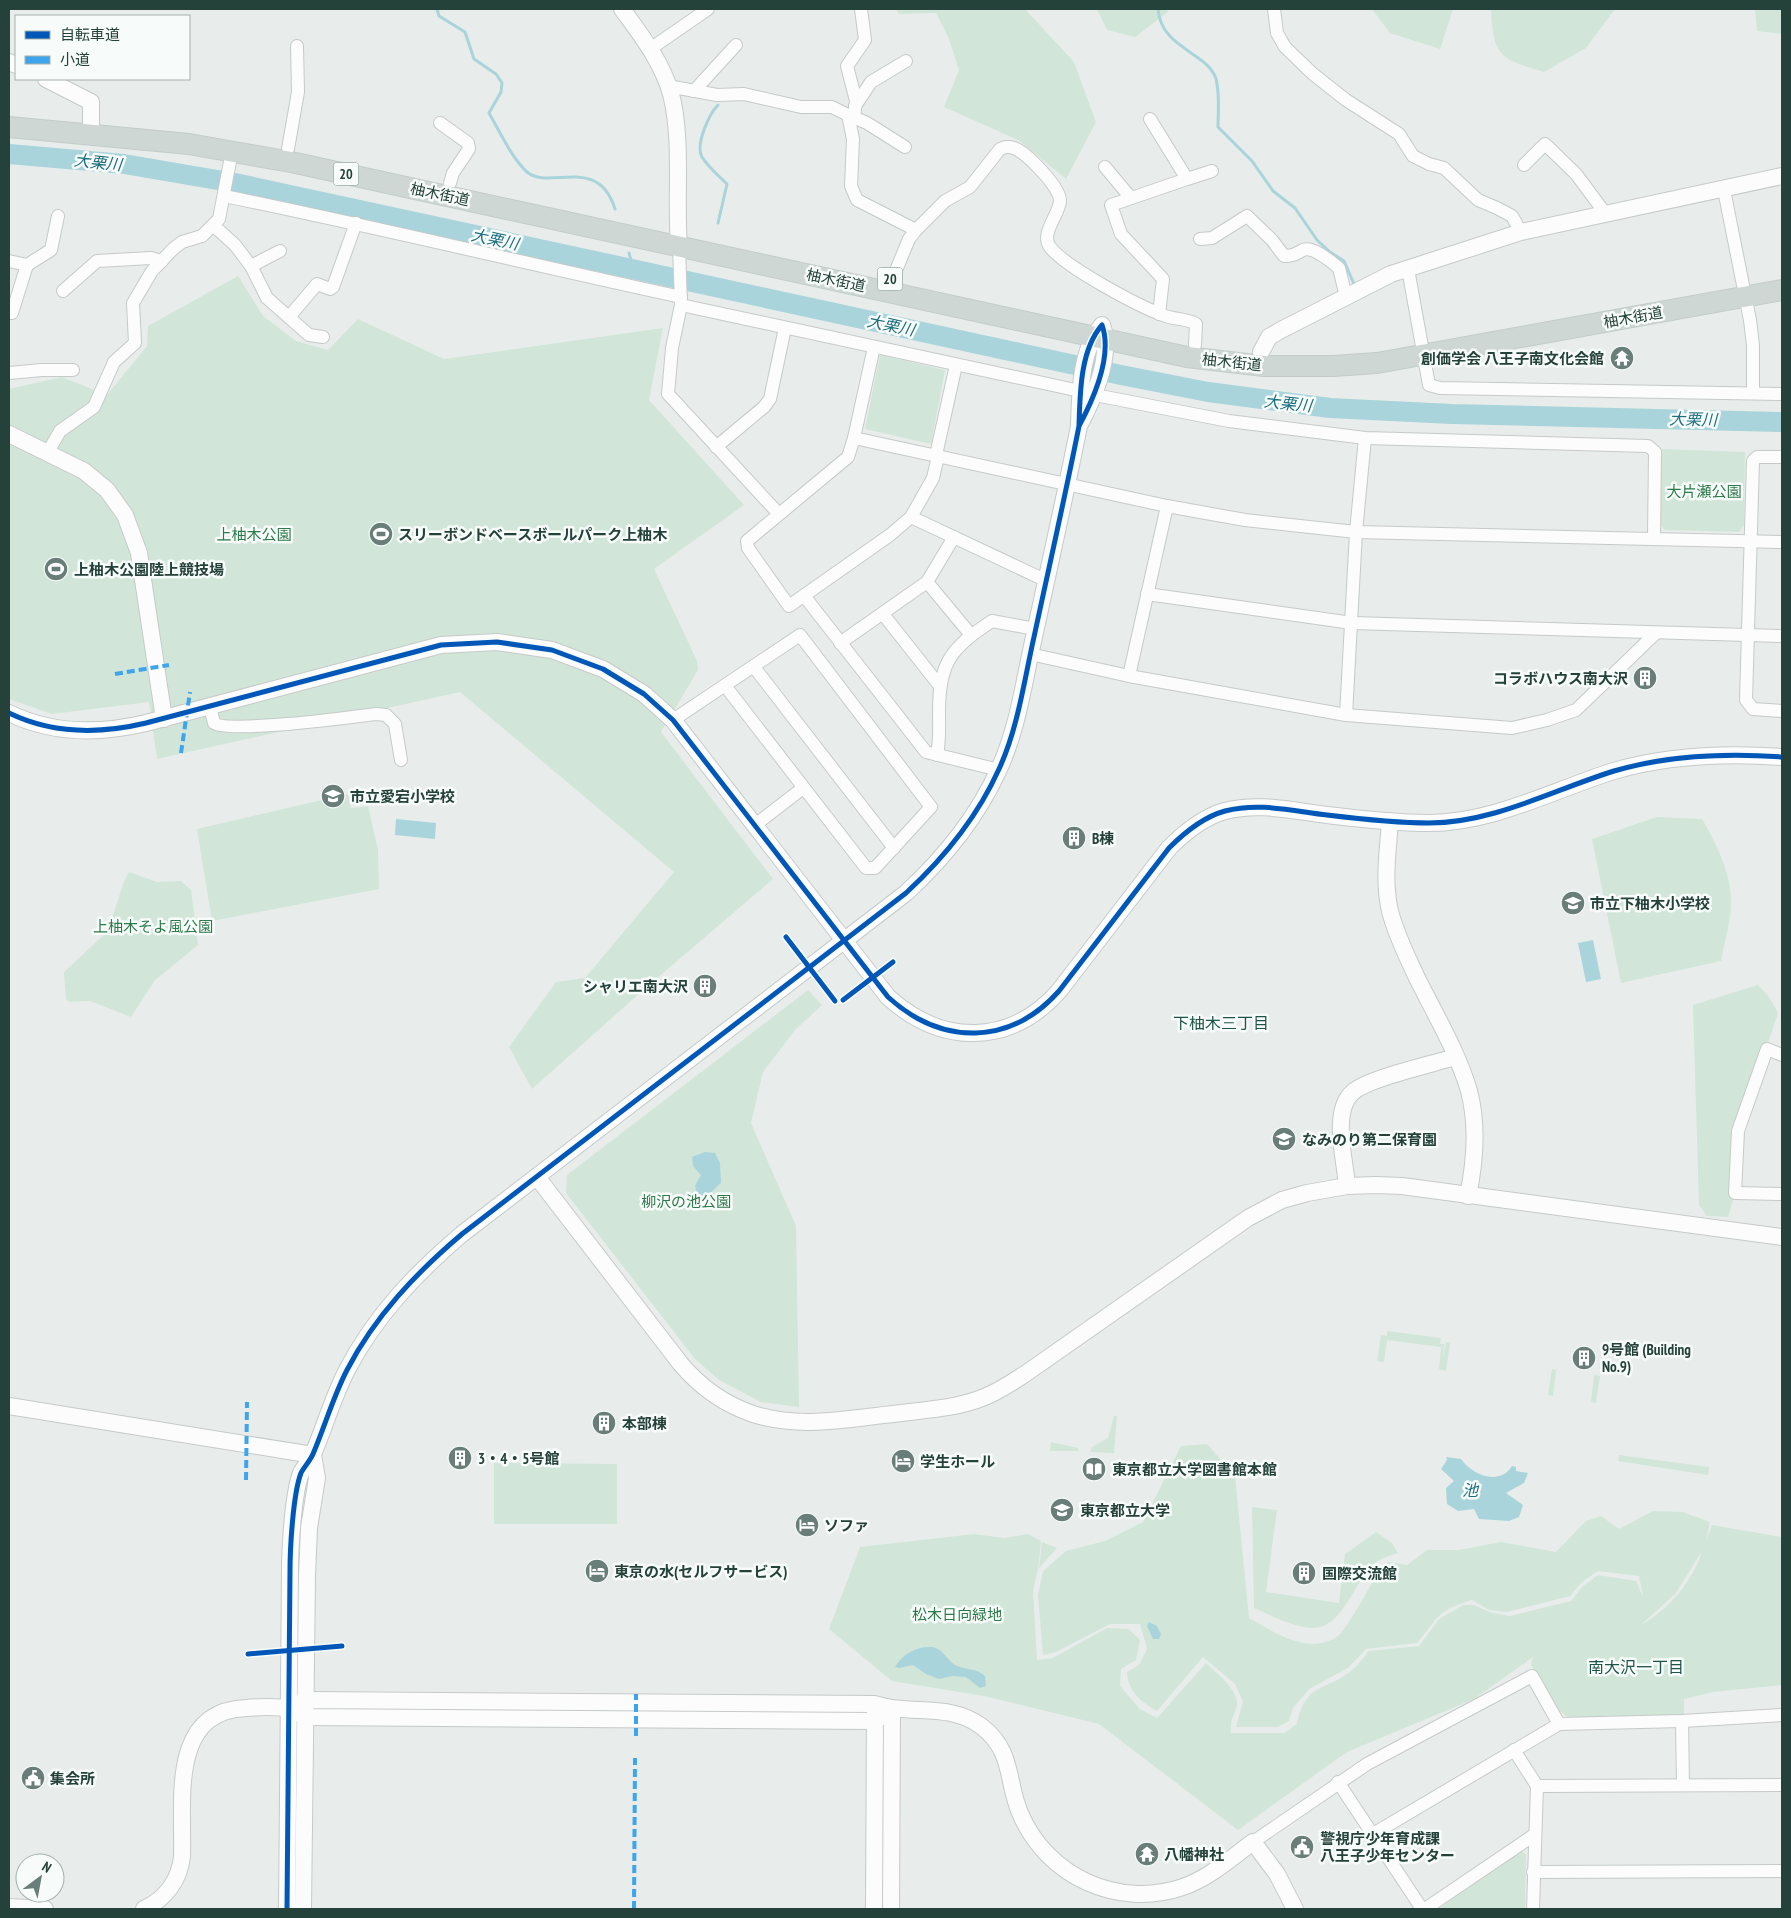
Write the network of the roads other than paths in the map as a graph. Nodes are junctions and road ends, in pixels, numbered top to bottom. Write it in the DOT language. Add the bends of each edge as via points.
graph roads {
  1 [pos="622,9"];
  2 [pos="708,9"];
  3 [pos="861,9"];
  4 [pos="1274,9"];
  5 [pos="736,44"];
  6 [pos="297,46"];
  7 [pos="650,49"];
  8 [pos="906,61"];
  9 [pos="48,80"];
  10 [pos="668,86"];
  11 [pos="694,91"];
  12 [pos="852,113"];
  13 [pos="9,114"];
  14 [pos="1150,119"];
  15 [pos="440,122"];
  16 [pos="9,126"];
  17 [pos="92,128"];
  18 [pos="905,146"];
  19 [pos="288,148"];
  20 [pos="230,160"];
  21 [pos="1524,165"];
  22 [pos="1105,167"];
  23 [pos="1212,171"];
  24 [pos="1782,176"];
  25 [pos="1187,179"];
  26 [pos="450,184"];
  27 [pos="1724,190"];
  28 [pos="224,194"];
  29 [pos="1132,198"];
  30 [pos="1605,213"];
  31 [pos="58,216"];
  32 [pos="356,223"];
  33 [pos="214,226"];
  34 [pos="916,230"];
  35 [pos="1521,232"];
  36 [pos="1200,239"];
  37 [pos="679,247"];
  38 [pos="280,251"];
  39 [pos="9,261"];
  40 [pos="162,261"];
  41 [pos="27,265"];
  42 [pos="251,266"];
  43 [pos="1408,269"];
  44 [pos="1782,278"];
  45 [pos="892,280"];
  46 [pos="1744,290"];
  47 [pos="1782,290"];
  48 [pos="64,291"];
  49 [pos="1346,297"];
  50 [pos="681,298"];
  51 [pos="12,314"];
  52 [pos="1159,314"];
  53 [pos="289,317"];
  54 [pos="785,328"];
  55 [pos="1100,334"];
  56 [pos="323,337"];
  57 [pos="1195,344"];
  58 [pos="874,347"];
  59 [pos="1423,350"];
  60 [pos="1261,352"];
  61 [pos="956,364"];
  62 [pos="73,370"];
  63 [pos="9,373"];
  64 [pos="1089,388"];
  65 [pos="1753,393"];
  66 [pos="1782,394"];
  67 [pos="9,434"];
  68 [pos="854,438"];
  69 [pos="1365,438"];
  70 [pos="716,447"];
  71 [pos="48,452"];
  72 [pos="937,455"];
  73 [pos="1782,457"];
  74 [pos="1067,484"];
  75 [pos="1167,506"];
  76 [pos="778,513"];
  77 [pos="912,517"];
  78 [pos="1356,532"];
  79 [pos="954,537"];
  80 [pos="1654,538"];
  81 [pos="1750,542"];
  82 [pos="1782,542"];
  83 [pos="1046,581"];
  84 [pos="927,582"];
  85 [pos="1147,594"];
  86 [pos="805,597"];
  87 [pos="883,614"];
  88 [pos="1352,623"];
  89 [pos="1035,629"];
  90 [pos="1656,633"];
  91 [pos="971,635"];
  92 [pos="1749,635"];
  93 [pos="1782,636"];
  94 [pos="840,643"];
  95 [pos="1030,654"];
  96 [pos="754,667"];
  97 [pos="1129,676"];
  98 [pos="939,685"];
  99 [pos="726,686"];
  100 [pos="210,707"];
  101 [pos="1782,711"];
  102 [pos="9,713"];
  103 [pos="1346,715"];
  104 [pos="164,719"];
  105 [pos="674,720"];
  106 [pos="936,755"];
  107 [pos="1782,757"];
  108 [pos="401,760"];
  109 [pos="999,770"];
  110 [pos="804,788"];
  111 [pos="1390,821"];
  112 [pos="755,825"];
  113 [pos="894,848"];
  114 [pos="844,941"];
  115 [pos="1782,1055"];
  116 [pos="1455,1057"];
  117 [pos="537,1177"];
  118 [pos="1347,1186"];
  119 [pos="1782,1194"];
  120 [pos="1468,1196"];
  121 [pos="1782,1237"];
  122 [pos="9,1406"];
  123 [pos="312,1455"];
  124 [pos="306,1700"];
  125 [pos="875,1704"];
  126 [pos="289,1708"];
  127 [pos="892,1709"];
  128 [pos="1782,1715"];
  129 [pos="306,1717"];
  130 [pos="875,1720"];
  131 [pos="1682,1721"];
  132 [pos="1559,1724"];
  133 [pos="1514,1750"];
  134 [pos="1338,1782"];
  135 [pos="1683,1785"];
  136 [pos="1782,1785"];
  137 [pos="1537,1786"];
  138 [pos="1373,1834"];
  139 [pos="1534,1835"];
  140 [pos="1253,1842"];
  141 [pos="1782,1870"];
  142 [pos="1533,1872"];
  143 [pos="9,1906"];
  144 [pos="45,1909"];
  145 [pos="144,1909"];
  146 [pos="287,1909"];
  147 [pos="303,1909"];
  148 [pos="874,1909"];
  149 [pos="891,1909"];
  150 [pos="1295,1909"];
  151 [pos="1424,1909"];
  152 [pos="1533,1909"];
  1 -- 7 [label="street"];
  2 -- 7 [label="street"];
  3 -- 12 [label="street" via="865,40 847,66"];
  4 -- 35 [label="street" via="1277,33 1285,47 1313,74 1399,134 1413,156 1444,168 1478,200 1512,216"];
  5 -- 11 [label="street"];
  6 -- 19 [label="street" via="300,75"];
  7 -- 10 [label="street"];
  8 -- 12 [label="street" via="871,82"];
  9 -- 17 [label="street" via="89,99 93,104"];
  10 -- 11 [label="street"];
  10 -- 37 [label="street" via="676,127"];
  11 -- 12 [label="street" via="717,95 744,94 801,107 832,108"];
  12 -- 18 [label="street"];
  12 -- 34 [label="street" via="851,186 858,200"];
  13 -- 17 [label="main road, 柚木街道 / 20"];
  14 -- 25 [label="street"];
  15 -- 26 [label="street" via="468,143 469,149 453,173"];
  16 -- 17 [label="main road, 柚木街道 / 20"];
  17 -- 19 [label="main road, 柚木街道 / 20" via="201,134"];
  17 -- 20 [label="main road, 柚木街道 / 20"];
  19 -- 26 [label="main road, 柚木街道 / 20"];
  20 -- 28 [label="street"];
  20 -- 37 [label="main road, 柚木街道 / 20" via="300,164"];
  21 -- 30 [label="street" via="1545,144 1576,174"];
  22 -- 29 [label="street"];
  23 -- 25 [label="street"];
  24 -- 27 [label="street"];
  25 -- 29 [label="street"];
  26 -- 37 [label="main road, 柚木街道 / 20"];
  27 -- 30 [label="street"];
  27 -- 46 [label="street"];
  28 -- 32 [label="street"];
  28 -- 33 [label="street" via="219,220"];
  29 -- 52 [label="street" via="1111,205 1121,234 1164,279"];
  30 -- 35 [label="street"];
  31 -- 41 [label="street" via="50,250"];
  32 -- 50 [label="street"];
  32 -- 53 [label="street" via="333,288 317,284"];
  33 -- 40 [label="street" via="202,236 182,242"];
  33 -- 42 [label="street" via="236,245"];
  34 -- 45 [label="street"];
  34 -- 52 [label="street" via="945,201 970,187 1000,149 1006,146 1016,148 1056,188 1061,199 1047,235 1048,245 1056,254 1110,289"];
  35 -- 43 [label="street"];
  36 -- 49 [label="street" via="1212,238 1247,216 1284,256 1294,256 1304,250 1313,251 1339,268"];
  37 -- 45 [label="main road, 柚木街道 / 20"];
  37 -- 50 [label="street"];
  37 -- 55 [label="main road, 柚木街道 / 20"];
  38 -- 42 [label="street"];
  39 -- 41 [label="street"];
  40 -- 48 [label="street" via="151,258 97,261"];
  40 -- 71 [label="street" via="152,271 133,303 135,343 114,362 94,407 60,431"];
  41 -- 51 [label="street"];
  42 -- 53 [label="street" via="262,292"];
  43 -- 49 [label="street" via="1390,274"];
  43 -- 59 [label="street"];
  44 -- 46 [label="main road, 柚木街道 / 20"];
  45 -- 55 [label="main road, 柚木街道 / 20"];
  46 -- 47 [label="main road, 柚木街道 / 20"];
  46 -- 59 [label="main road, 柚木街道 / 20"];
  46 -- 65 [label="street" via="1754,345"];
  49 -- 60 [label="street" via="1269,337"];
  50 -- 54 [label="street"];
  50 -- 70 [label="street" via="668,394"];
  52 -- 57 [label="street" via="1196,324"];
  53 -- 56 [label="street" via="309,335"];
  54 -- 58 [label="street"];
  54 -- 70 [label="street" via="770,399"];
  55 -- 57 [label="main road, 柚木街道 / 20"];
  55 -- 59 [label="main road, 柚木街道 / 20" via="1187,357 1264,366 1391,362"];
  55 -- 64 [label="street"];
  57 -- 60 [label="main road, 柚木街道 / 20"];
  58 -- 61 [label="street"];
  58 -- 68 [label="street"];
  59 -- 60 [label="main road, 柚木街道 / 20"];
  59 -- 65 [label="street" via="1429,385 1440,388"];
  61 -- 64 [label="street"];
  61 -- 72 [label="street"];
  62 -- 63 [label="street"];
  64 -- 69 [label="street" via="1229,421"];
  64 -- 74 [label="street"];
  65 -- 66 [label="street"];
  67 -- 71 [label="street"];
  68 -- 72 [label="street"];
  68 -- 76 [label="street" via="848,457"];
  69 -- 78 [label="street"];
  69 -- 80 [label="street" via="1648,446 1655,452"];
  70 -- 76 [label="street"];
  71 -- 104 [label="street" via="100,483 118,504 130,526 138,553"];
  72 -- 74 [label="street"];
  72 -- 77 [label="street" via="932,478"];
  73 -- 81 [label="street" via="1757,457 1752,461"];
  74 -- 75 [label="street"];
  74 -- 83 [label="street"];
  75 -- 78 [label="street" via="1245,520"];
  75 -- 85 [label="street"];
  76 -- 86 [label="street" via="748,538 747,545 789,606"];
  77 -- 79 [label="street"];
  77 -- 86 [label="street"];
  78 -- 80 [label="street"];
  78 -- 88 [label="street"];
  79 -- 83 [label="street"];
  79 -- 84 [label="street"];
  80 -- 81 [label="street"];
  81 -- 82 [label="street"];
  81 -- 92 [label="street"];
  83 -- 89 [label="street"];
  84 -- 87 [label="street"];
  84 -- 91 [label="street"];
  85 -- 88 [label="street"];
  85 -- 97 [label="street"];
  86 -- 94 [label="street"];
  87 -- 94 [label="street"];
  87 -- 98 [label="street"];
  88 -- 90 [label="street"];
  88 -- 103 [label="street"];
  89 -- 91 [label="street" via="992,621"];
  89 -- 95 [label="street"];
  90 -- 92 [label="street"];
  90 -- 103 [label="street" via="1576,710 1547,720 1512,728"];
  91 -- 98 [label="street" via="957,647"];
  92 -- 93 [label="street"];
  92 -- 101 [label="street" via="1746,700 1754,709"];
  94 -- 106 [label="street" via="926,752"];
  95 -- 97 [label="street"];
  95 -- 109 [label="street"];
  96 -- 99 [label="street"];
  96 -- 113 [label="street"];
  96 -- 113 [label="street" via="800,635 931,807"];
  97 -- 103 [label="street"];
  98 -- 106 [label="street" via="939,745"];
  99 -- 105 [label="street"];
  99 -- 110 [label="street"];
  100 -- 104 [label="street"];
  100 -- 105 [label="street" via="417,651 461,643 497,642 538,646 584,660 626,682"];
  100 -- 108 [label="street" via="214,723 224,727 386,714 395,724"];
  102 -- 104 [label="street" via="32,722 76,730 114,730"];
  105 -- 112 [label="street"];
  106 -- 109 [label="street"];
  107 -- 111 [label="street" via="1728,754 1667,759 1613,772 1472,819 1429,823"];
  109 -- 114 [label="street" via="972,820 942,858 906,893"];
  110 -- 112 [label="street"];
  110 -- 113 [label="street" via="866,868 875,868"];
  111 -- 114 [label="street" via="1258,807 1211,816 1190,828 1169,848 1052,999 1030,1017 1000,1030 953,1032 910,1016 882,991"];
  111 -- 116 [label="street" via="1387,869 1390,911 1402,946"];
  112 -- 114 [label="street"];
  114 -- 117 [label="street"];
  115 -- 119 [label="street" via="1767,1049 1738,1131 1735,1193"];
  116 -- 118 [label="street" via="1378,1080 1349,1096 1341,1123"];
  116 -- 120 [label="street" via="1469,1091 1474,1115 1472,1178"];
  117 -- 118 [label="street" via="701,1385 732,1405 754,1414 793,1422 824,1422 958,1405 995,1392 1248,1218 1282,1200"];
  117 -- 123 [label="street" via="462,1234 399,1294 347,1369"];
  118 -- 120 [label="street" via="1402,1186"];
  120 -- 121 [label="street"];
  122 -- 123 [label="street"];
  123 -- 124 [label="street" via="317,1478 309,1538"];
  123 -- 126 [label="street" via="301,1474 290,1552"];
  124 -- 125 [label="street"];
  124 -- 126 [label="street"];
  124 -- 129 [label="street"];
  125 -- 127 [label="street"];
  125 -- 130 [label="street"];
  126 -- 129 [label="street"];
  126 -- 145 [label="street" via="229,1710 212,1718 197,1732 184,1761 180,1869 164,1896"];
  126 -- 146 [label="street"];
  127 -- 130 [label="street"];
  127 -- 140 [label="street" via="950,1711 980,1726 1004,1751 1021,1814 1035,1840 1062,1868 1096,1887 1112,1892 1149,1894 1183,1887 1208,1875"];
  127 -- 149 [label="street"];
  128 -- 131 [label="street"];
  129 -- 130 [label="street"];
  129 -- 147 [label="street"];
  130 -- 148 [label="street"];
  131 -- 132 [label="street"];
  131 -- 135 [label="street"];
  132 -- 133 [label="street"];
  132 -- 134 [label="street" via="1532,1676"];
  133 -- 137 [label="street"];
  133 -- 138 [label="street"];
  134 -- 138 [label="street"];
  134 -- 140 [label="street"];
  135 -- 136 [label="street"];
  135 -- 137 [label="street"];
  137 -- 139 [label="street"];
  138 -- 151 [label="street"];
  139 -- 142 [label="street"];
  139 -- 151 [label="street"];
  140 -- 150 [label="street" via="1278,1874"];
  141 -- 142 [label="street"];
  142 -- 152 [label="street"];
  143 -- 144 [label="street"];
}
